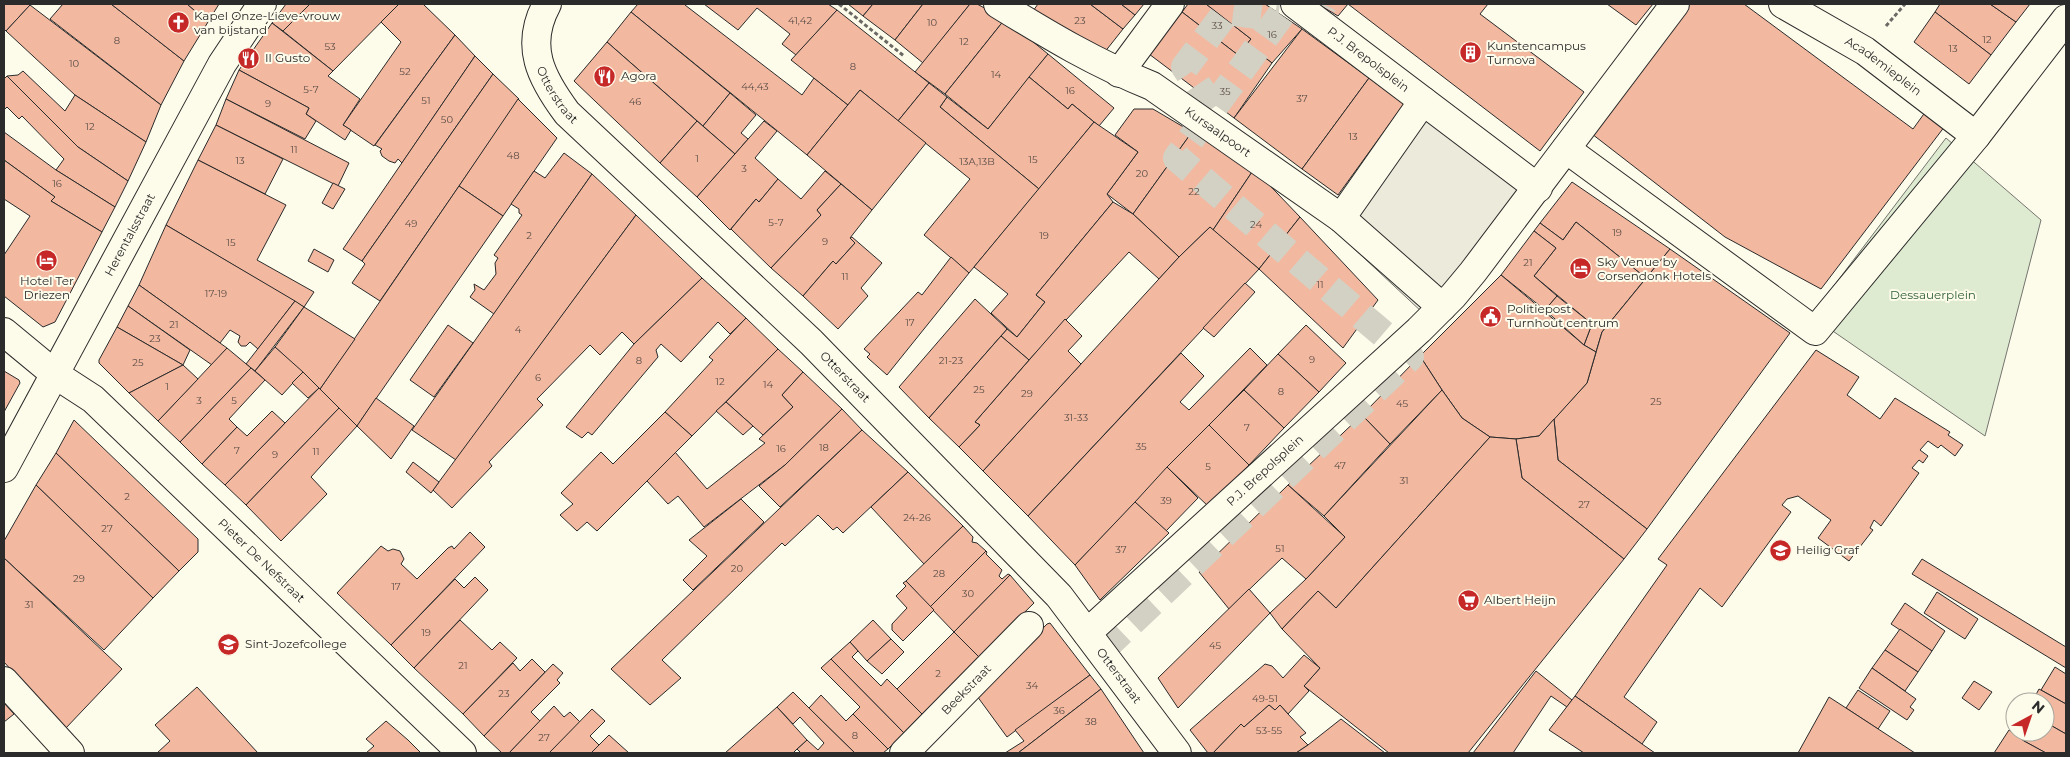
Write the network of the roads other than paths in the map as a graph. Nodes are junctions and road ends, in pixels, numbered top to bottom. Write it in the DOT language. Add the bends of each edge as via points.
graph roads {
  1 [pos="262,4"];
  2 [pos="547,4"];
  3 [pos="998,4"];
  4 [pos="1170,4"];
  5 [pos="1674,4"];
  6 [pos="1783,4"];
  7 [pos="1310,9"];
  8 [pos="2066,19"];
  9 [pos="1119,73"];
  10 [pos="1423,101"];
  11 [pos="1976,136"];
  12 [pos="1552,168"];
  13 [pos="1341,218"];
  14 [pos="1442,307"];
  15 [pos="4,332"];
  16 [pos="56,375"];
  17 [pos="4,468"];
  18 [pos="1029,626"];
  19 [pos="1087,633"];
  20 [pos="4,681"];
  21 [pos="70,753"];
  22 [pos="462,753"];
  23 [pos="904,753"];
  24 [pos="1177,753"];
  1 -- 16 [label="street, Herentalsstraat" via="222,64"];
  2 -- 19 [label="street, Otterstraat" via="538,24 537,62 567,113 811,342 1059,596"];
  3 -- 9 [label="street, Kursaalpoort" via="1070,49"];
  4 -- 9 [label="street"];
  5 -- 12 [label="street"];
  6 -- 11 [label="street, Academieplein" via="1866,51"];
  7 -- 10 [label="street, P.J. Brepolsplein"];
  8 -- 11 [label="street"];
  9 -- 13 [label="street, Kursaalpoort" via="1152,86"];
  10 -- 12 [label="street, P.J. Brepolsplein"];
  10 -- 13 [label="street"];
  11 -- 12 [label="street" via="1815,331 1617,185"];
  12 -- 14 [label="street, P.J. Brepolsplein" via="1473,272"];
  13 -- 14 [label="street"];
  14 -- 19 [label="street, P.J. Brepolsplein"];
  15 -- 16 [label="street, Pieter De Nefstraat"];
  16 -- 17 [label="street, Herentalsstraat"];
  16 -- 22 [label="street, Pieter De Nefstraat" via="93,399"];
  18 -- 23 [label="street, Beekstraat"];
  19 -- 24 [label="street, Otterstraat"];
  20 -- 21 [label="street"];
}
